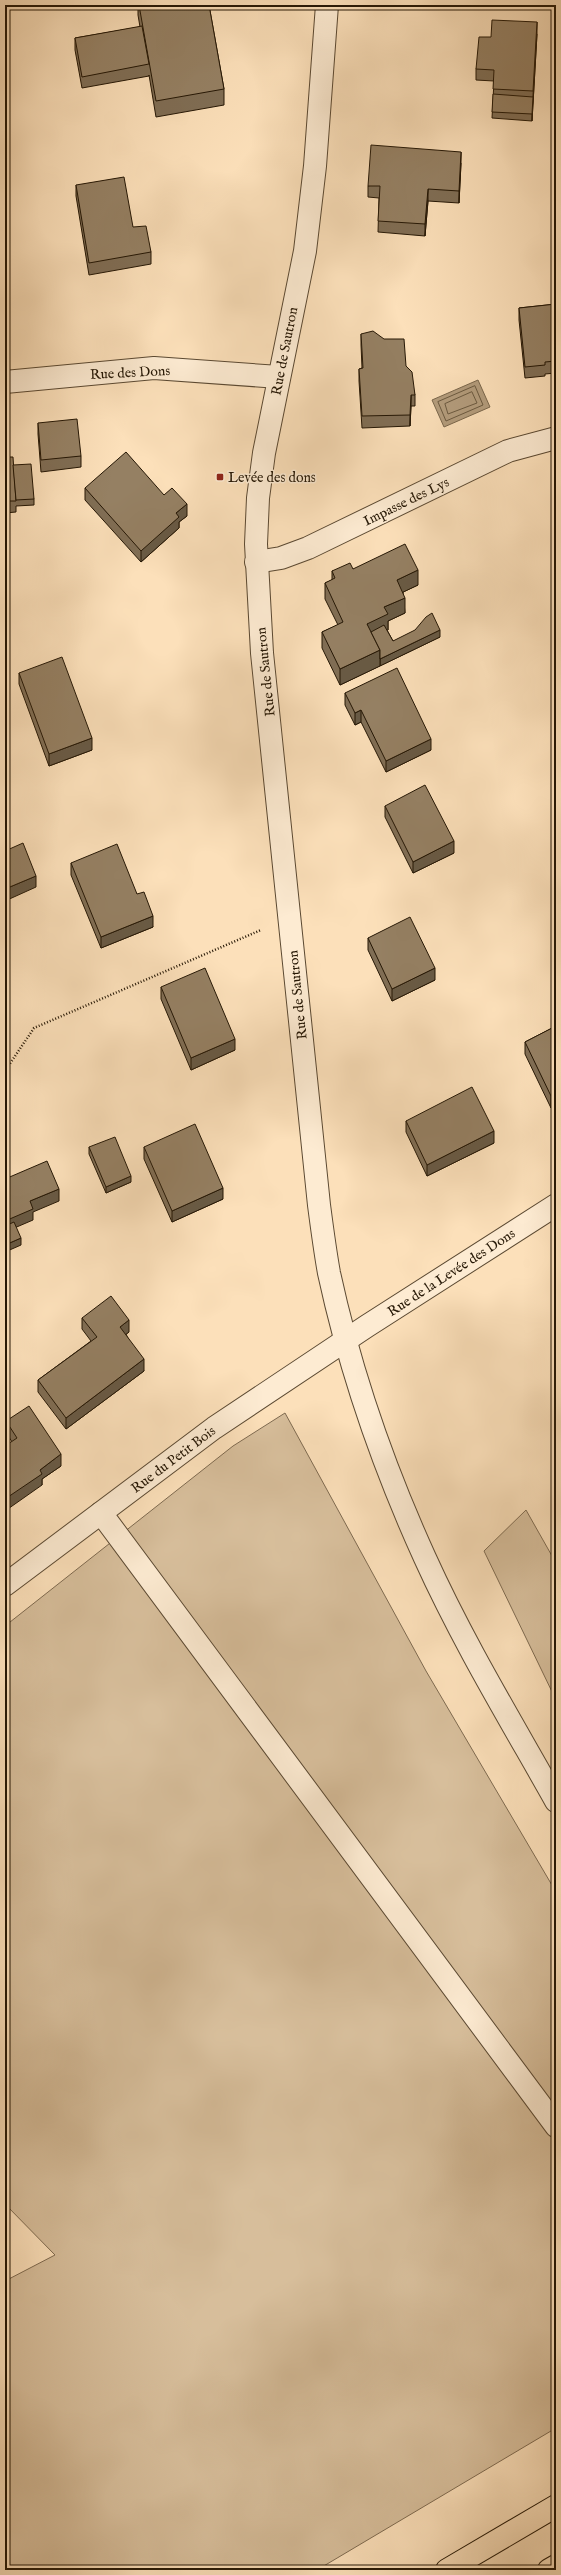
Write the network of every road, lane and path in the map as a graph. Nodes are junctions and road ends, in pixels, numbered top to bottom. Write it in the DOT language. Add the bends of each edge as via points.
graph roads {
  1 [pos="327,5"];
  2 [pos="279,377"];
  3 [pos="5,382"];
  4 [pos="556,438"];
  5 [pos="256,562"];
  6 [pos="266,928"];
  7 [pos="5,1071"];
  8 [pos="556,1205"];
  9 [pos="346,1340"];
  10 [pos="102,1513"];
  11 [pos="5,1585"];
  12 [pos="556,1801"];
  13 [pos="556,2126"];
  14 [pos="556,2506"];
  15 [pos="556,2566"];
  16 [pos="447,2570"];
  17 [pos="549,2570"];
  1 -- 2 [label="street, Rue de Sautron" via="315,166 305,251"];
  2 -- 3 [label="street, Rue des Dons" via="154,368"];
  2 -- 5 [label="street, Rue de Sautron" via="258,498"];
  4 -- 5 [label="street, Impasse des Lys" via="508,452 308,548 281,558"];
  5 -- 9 [label="street, Rue de Sautron" via="262,653 319,1205 329,1272"];
  6 -- 7 [label="path" via="34,1028"];
  8 -- 9 [label="street, Rue de la Levée des Dons"];
  9 -- 10 [label="street, Rue du Petit Bois" via="214,1428"];
  9 -- 12 [label="street, Rue de Sautron" via="379,1443 425,1558 481,1669"];
  10 -- 11 [label="street, Rue du Petit Bois"];
  10 -- 13 [label="street"];
  14 -- 16 [label="highway"];
  15 -- 17 [label="highway"];
}
